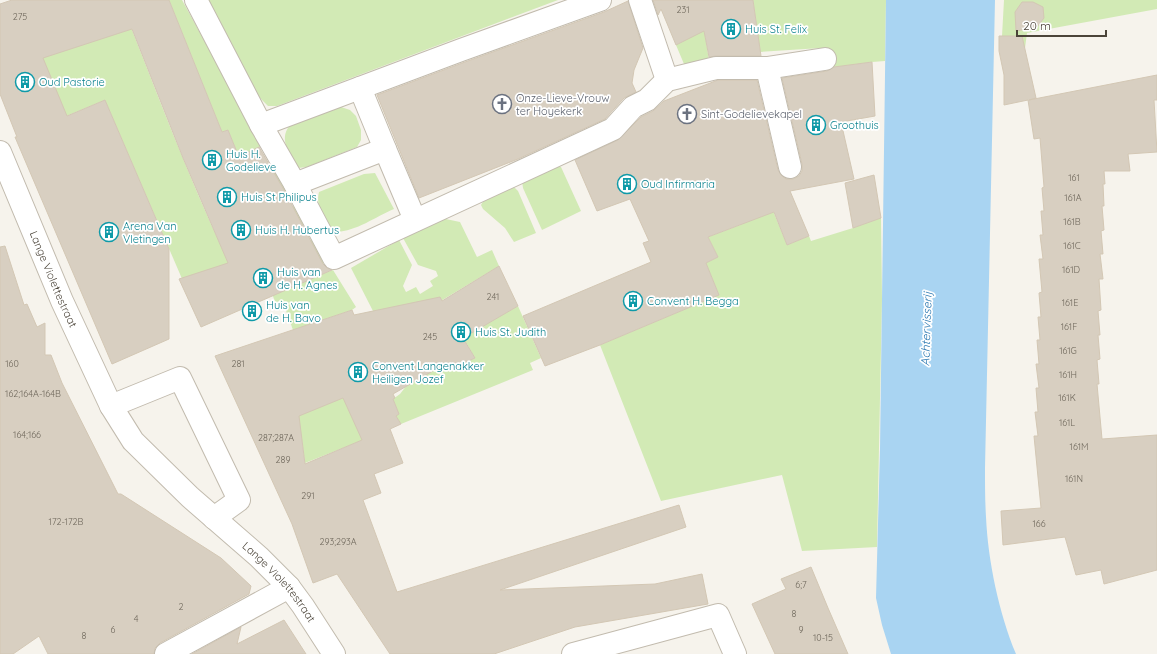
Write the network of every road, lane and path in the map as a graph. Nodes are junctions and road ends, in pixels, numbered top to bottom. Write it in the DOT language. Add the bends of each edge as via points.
graph roads {
  1 [pos="196,0"];
  2 [pos="600,0"];
  3 [pos="640,0"];
  4 [pos="825,59"];
  5 [pos="766,68"];
  6 [pos="667,80"];
  7 [pos="360,88"];
  8 [pos="261,125"];
  9 [pos="385,149"];
  10 [pos="0,152"];
  11 [pos="790,167"];
  12 [pos="295,184"];
  13 [pos="414,220"];
  14 [pos="110,406"];
  15 [pos="214,518"];
  16 [pos="289,587"];
  17 [pos="166,654"];
  18 [pos="334,654"];
  19 [pos="573,654"];
  20 [pos="735,654"];
  1 -- 8 [label="street"];
  2 -- 7 [label="street"];
  3 -- 6 [label="street"];
  4 -- 5 [label="street"];
  5 -- 6 [label="street" via="716,68"];
  5 -- 11 [label="street"];
  6 -- 13 [label="street" via="647,100 633,107 613,129"];
  7 -- 8 [label="street"];
  7 -- 9 [label="street"];
  8 -- 12 [label="street"];
  9 -- 12 [label="street"];
  9 -- 13 [label="street"];
  10 -- 14 [label="street, Lange Violettestraat"];
  12 -- 13 [label="street" via="334,258"];
  14 -- 15 [label="street, Lange Violettestraat" via="133,441"];
  14 -- 15 [label="street" via="180,378 238,500"];
  15 -- 16 [label="street, Lange Violettestraat"];
  16 -- 17 [label="street"];
  16 -- 18 [label="street, Lange Violettestraat"];
  19 -- 20 [label="street" via="718,615"];
}
